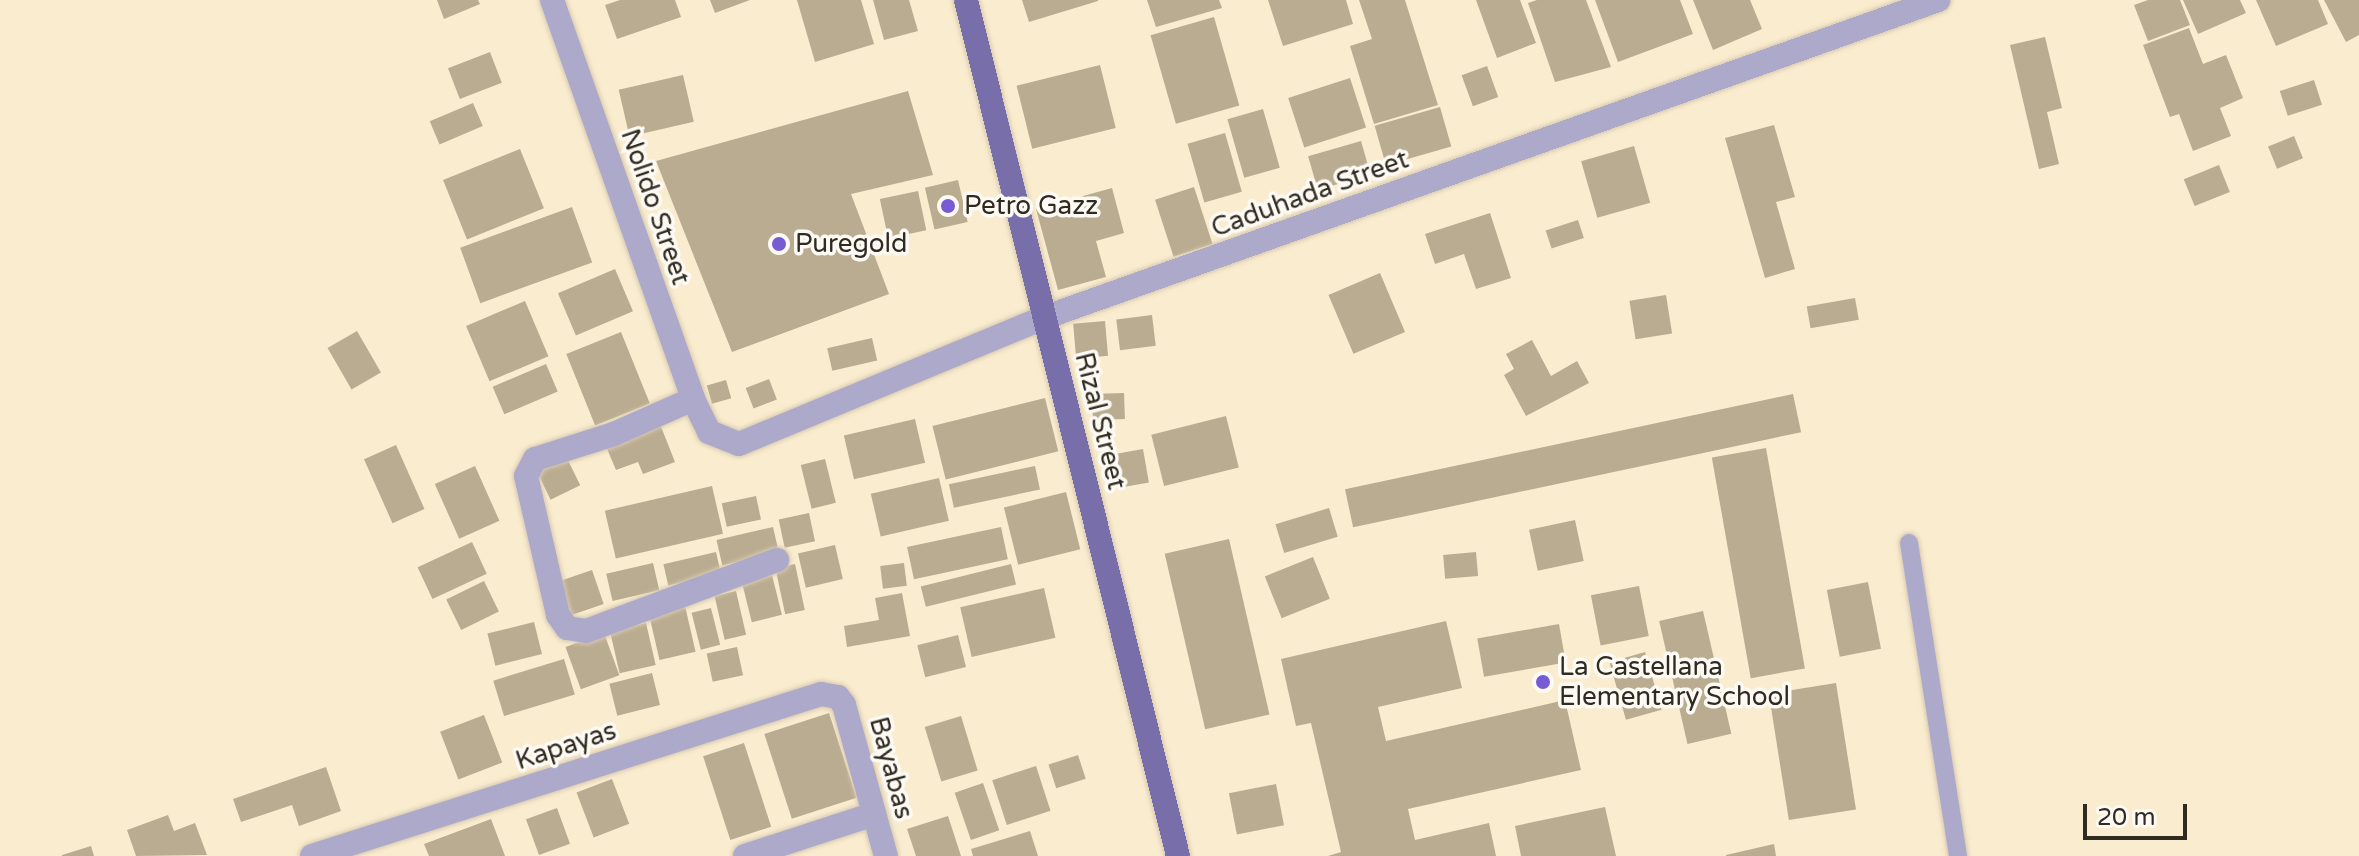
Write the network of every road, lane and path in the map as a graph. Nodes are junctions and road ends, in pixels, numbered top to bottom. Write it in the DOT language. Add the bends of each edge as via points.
graph roads {
  1 [pos="552,0"];
  2 [pos="966,0"];
  3 [pos="1938,0"];
  4 [pos="1890,8"];
  5 [pos="1046,317"];
  6 [pos="693,399"];
  7 [pos="709,432"];
  8 [pos="1909,543"];
  9 [pos="777,560"];
  10 [pos="838,697"];
  11 [pos="874,814"];
  12 [pos="312,856"];
  13 [pos="745,856"];
  14 [pos="886,856"];
  15 [pos="1178,856"];
  16 [pos="1958,856"];
  1 -- 6 [label="street, Nolido Street"];
  2 -- 5 [label="main road, Rizal Street"];
  3 -- 4 [label="street, Caduhada Street"];
  4 -- 5 [label="street, Caduhada Street"];
  5 -- 7 [label="street, Caduhada Street" via="739,444"];
  5 -- 15 [label="main road, Rizal Street"];
  6 -- 7 [label="street, Nolido Street"];
  6 -- 9 [label="street" via="614,434 535,459 526,476 558,615 567,628 586,631"];
  8 -- 16 [label="lane"];
  10 -- 11 [label="street, Bayabas"];
  10 -- 12 [label="street, Kapayas" via="821,694"];
  11 -- 13 [label="street"];
  11 -- 14 [label="street, Bayabas"];
}
